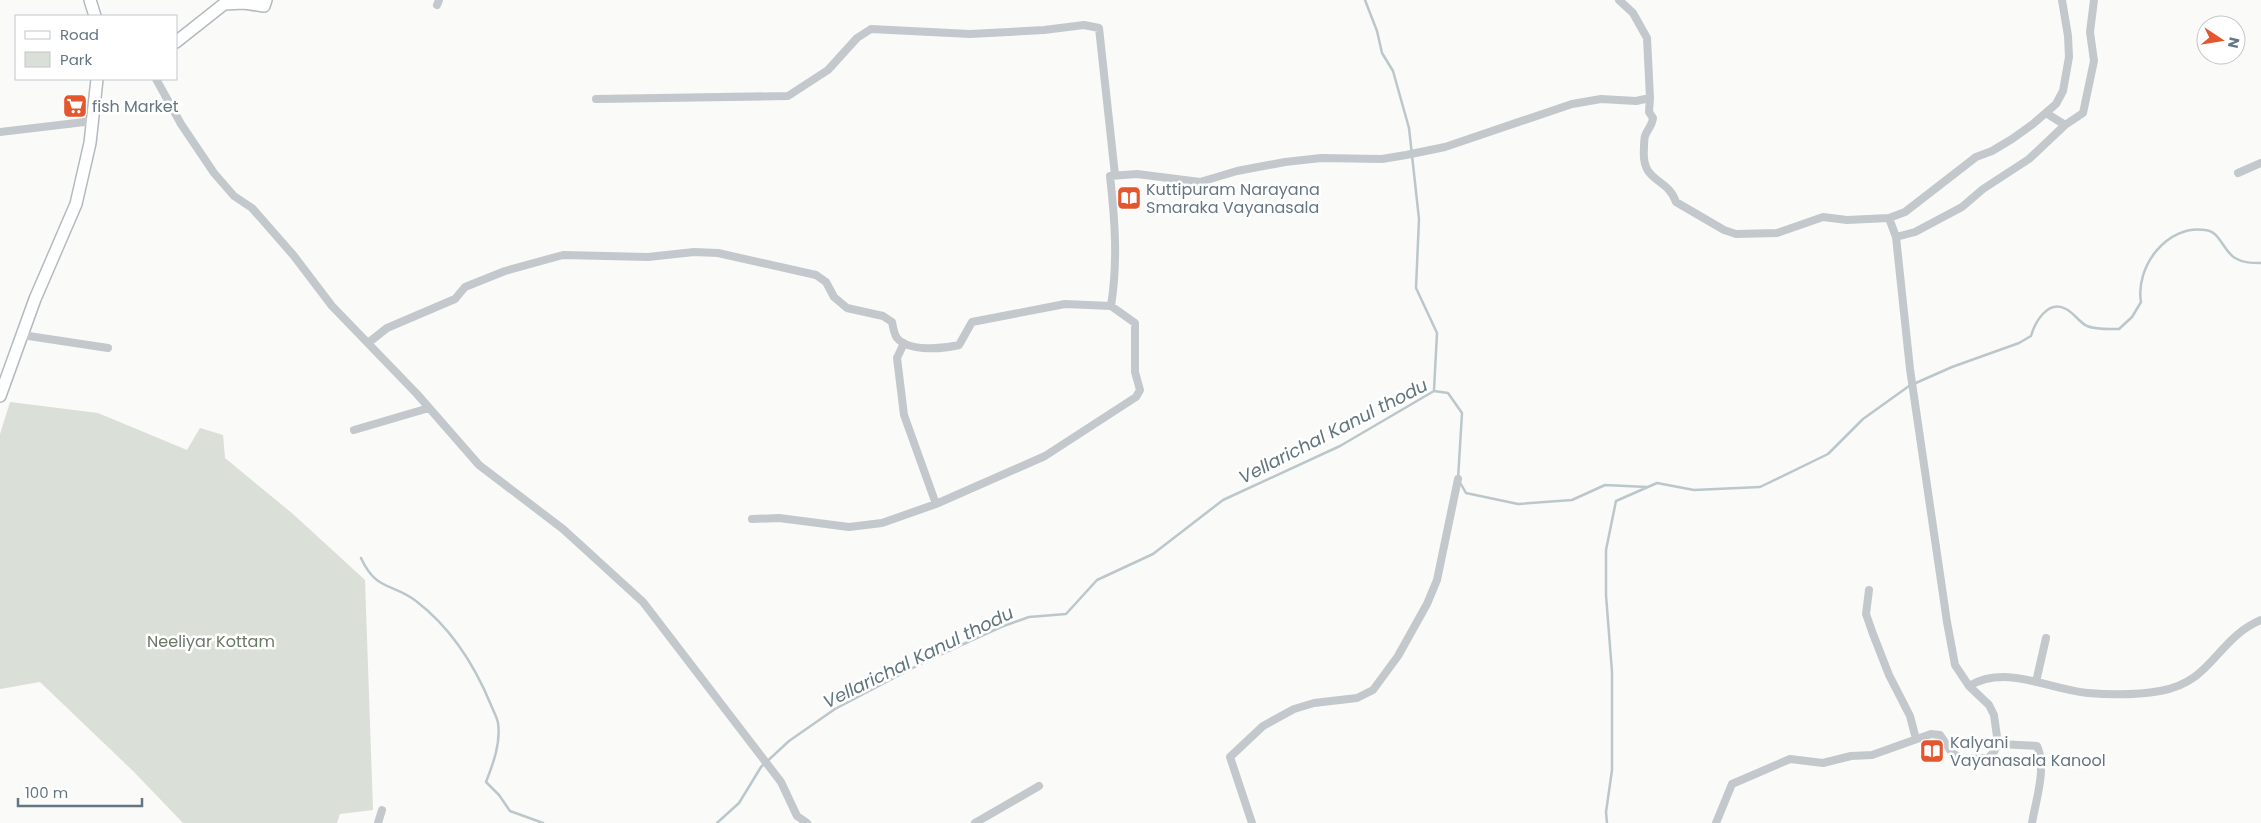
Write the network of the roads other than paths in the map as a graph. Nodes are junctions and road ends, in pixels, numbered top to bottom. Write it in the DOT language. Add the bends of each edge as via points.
graph roads {
  1 [pos="266,0"];
  2 [pos="1619,0"];
  3 [pos="2062,0"];
  4 [pos="2094,3"];
  5 [pos="178,40"];
  6 [pos="98,80"];
  7 [pos="157,80"];
  8 [pos="1650,98"];
  9 [pos="596,99"];
  10 [pos="2046,113"];
  11 [pos="93,121"];
  12 [pos="2065,125"];
  13 [pos="0,132"];
  14 [pos="2261,163"];
  15 [pos="2238,173"];
  16 [pos="1115,175"];
  17 [pos="1889,218"];
  18 [pos="1896,237"];
  19 [pos="1111,306"];
  20 [pos="22,334"];
  21 [pos="366,341"];
  22 [pos="904,343"];
  23 [pos="108,348"];
  24 [pos="0,396"];
  25 [pos="429,408"];
  26 [pos="354,430"];
  27 [pos="1458,479"];
  28 [pos="936,504"];
  29 [pos="752,519"];
  30 [pos="1869,590"];
  31 [pos="2261,620"];
  32 [pos="2046,638"];
  33 [pos="2036,682"];
  34 [pos="1969,686"];
  35 [pos="1916,739"];
  36 [pos="1998,744"];
  37 [pos="1039,786"];
  38 [pos="382,810"];
  39 [pos="378,823"];
  40 [pos="807,823"];
  41 [pos="975,823"];
  42 [pos="1252,823"];
  43 [pos="1716,823"];
  44 [pos="2032,823"];
  1 -- 5 [label="main road" via="264,6 224,4"];
  2 -- 8 [label="street" via="1634,13 1647,38"];
  3 -- 10 [label="street" via="2068,36 2066,76 2056,104"];
  4 -- 12 [label="street" via="2090,32 2094,61 2089,90 2083,113"];
  6 -- 11 [label="main road"];
  7 -- 21 [label="street" via="214,173 234,196 252,208 332,306"];
  8 -- 16 [label="street" via="1636,101 1601,99 1572,104 1466,140 1382,159 1321,158 1285,162 1200,182 1137,174"];
  8 -- 17 [label="street" via="1649,112 1653,118 1645,136 1643,156 1647,172 1673,192 1676,202 1724,230 1736,234 1777,233 1823,217 1847,220"];
  9 -- 16 [label="street" via="788,96 828,70 857,38 871,29 970,34 1084,25 1099,28"];
  10 -- 12 [label="street"];
  10 -- 17 [label="street" via="2012,139 1976,157 1905,212"];
  11 -- 13 [label="street"];
  11 -- 20 [label="main road" via="76,204"];
  12 -- 18 [label="street" via="2029,159 1962,206 1915,232"];
  14 -- 15 [label="street"];
  16 -- 19 [label="street" via="1110,176 1116,257"];
  17 -- 18 [label="street"];
  18 -- 34 [label="street" via="1911,378 1955,665"];
  19 -- 22 [label="street" via="1064,304 972,322 959,345 944,348 922,348"];
  19 -- 28 [label="street" via="1135,323 1135,372 1140,390 1136,397 1045,456"];
  20 -- 23 [label="street"];
  20 -- 24 [label="main road"];
  21 -- 22 [label="street" via="387,328 455,299 465,287 505,271 563,255 648,257 694,252 718,253 816,275 847,308 883,316 892,322 896,337"];
  21 -- 25 [label="street"];
  22 -- 28 [label="street" via="898,358 904,415"];
  25 -- 26 [label="street"];
  25 -- 40 [label="street" via="479,465 563,529 643,602 781,782 797,816"];
  27 -- 42 [label="street" via="1437,580 1398,656 1373,690 1357,698 1294,709 1264,726 1230,757"];
  28 -- 29 [label="street" via="882,523 849,527 778,518"];
  30 -- 35 [label="street" via="1866,614 1889,675 1910,716"];
  31 -- 33 [label="street" via="2233,638 2210,664 2183,685 2161,691 2088,693"];
  32 -- 33 [label="street"];
  33 -- 34 [label="street" via="1996,676"];
  34 -- 36 [label="street" via="1989,705 1994,715"];
  35 -- 36 [label="street" via="1940,735 1957,757 1971,760 1988,758"];
  35 -- 43 [label="street" via="1872,755 1850,756 1823,763 1790,759 1780,762 1732,784"];
  36 -- 44 [label="street" via="2037,746 2041,756"];
  37 -- 41 [label="street"];
  38 -- 39 [label="street"];
}
